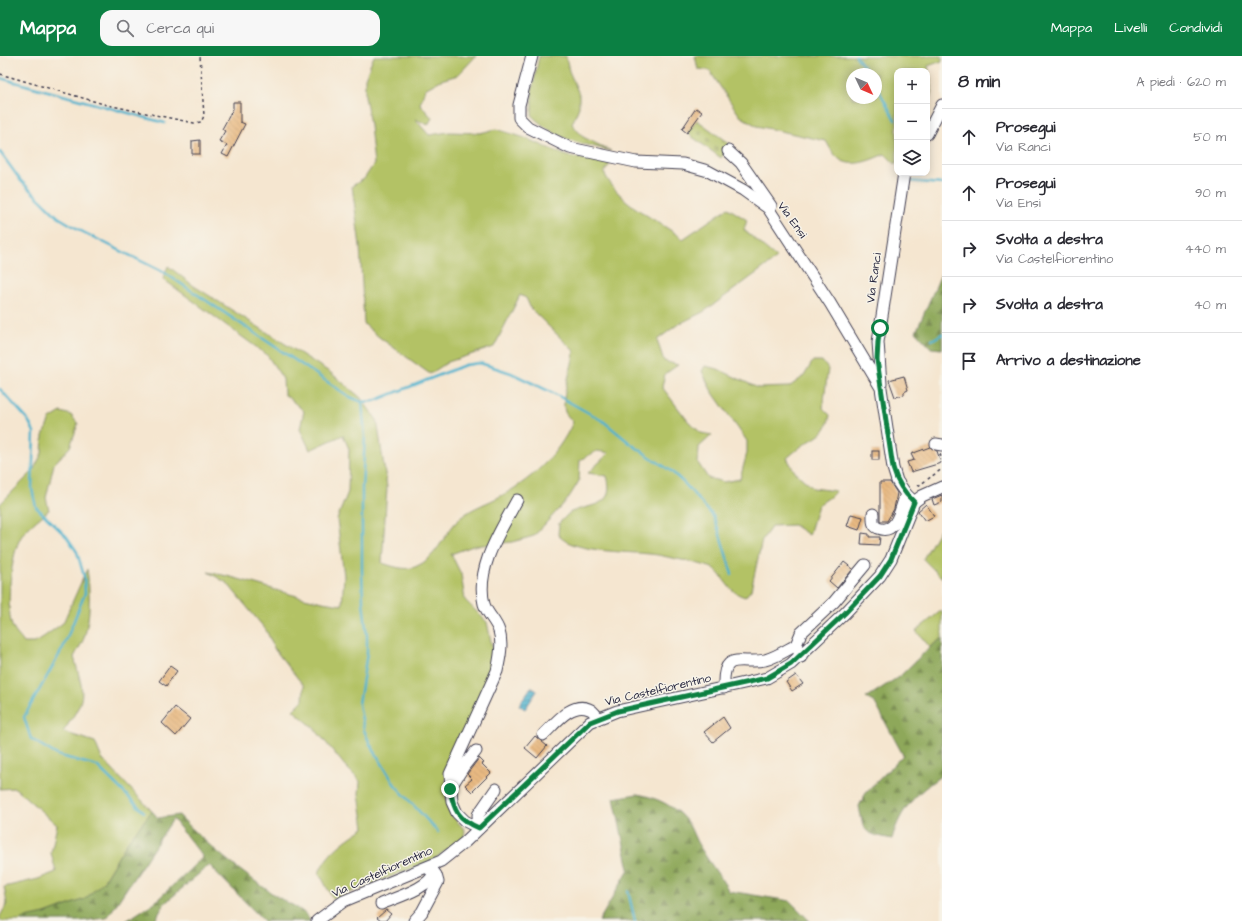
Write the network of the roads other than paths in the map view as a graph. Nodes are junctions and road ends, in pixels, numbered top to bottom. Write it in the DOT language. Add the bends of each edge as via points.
graph roads {
  1 [pos="532,56"];
  2 [pos="942,105"];
  3 [pos="930,128"];
  4 [pos="728,151"];
  5 [pos="904,176"];
  6 [pos="792,242"];
  7 [pos="881,388"];
  8 [pos="942,487"];
  9 [pos="909,492"];
  10 [pos="517,500"];
  11 [pos="914,502"];
  12 [pos="873,514"];
  13 [pos="865,565"];
  14 [pos="798,652"];
  15 [pos="724,688"];
  16 [pos="598,718"];
  17 [pos="543,735"];
  18 [pos="476,751"];
  19 [pos="450,789"];
  20 [pos="496,789"];
  21 [pos="479,828"];
  22 [pos="431,870"];
  23 [pos="381,904"];
  24 [pos="317,921"];
  25 [pos="414,921"];
  1 -- 6 [label="street, Via Ensi" via="519,105 519,118 528,127 570,148 636,162 683,164 708,171 756,198 768,208"];
  2 -- 3 [label="street"];
  4 -- 6 [label="street" via="741,163 782,222"];
  5 -- 7 [label="street, Via Ranci" via="878,342 877,360"];
  6 -- 7 [label="street, Via Ensi"];
  7 -- 9 [label="street, Via Ensi" via="893,468 897,481"];
  8 -- 11 [label="street"];
  9 -- 11 [label="street, Via Ensi"];
  9 -- 12 [label="street" via="895,524 881,529 876,527 872,522"];
  10 -- 19 [label="street" via="491,550 482,587 484,604 499,630 499,664 450,774"];
  11 -- 14 [label="street, Via Castelfiorentino" via="891,559 880,576"];
  13 -- 14 [label="street" via="834,602 801,633"];
  14 -- 15 [label="street, Via Castelfiorentino" via="776,674"];
  14 -- 15 [label="street" via="765,660 738,659 726,668"];
  15 -- 16 [label="street, Via Castelfiorentino" via="618,711"];
  16 -- 17 [label="street" via="590,709 578,708 567,712"];
  16 -- 21 [label="street, Via Castelfiorentino" via="582,728"];
  18 -- 19 [label="street"];
  19 -- 21 [label="street" via="457,813 465,821"];
  20 -- 21 [label="street" via="478,815"];
  21 -- 22 [label="street, Via Castelfiorentino"];
  22 -- 23 [label="street" via="430,880 420,887"];
  22 -- 24 [label="street, Via Castelfiorentino" via="344,901"];
  22 -- 25 [label="street" via="438,882 422,912"];
}
